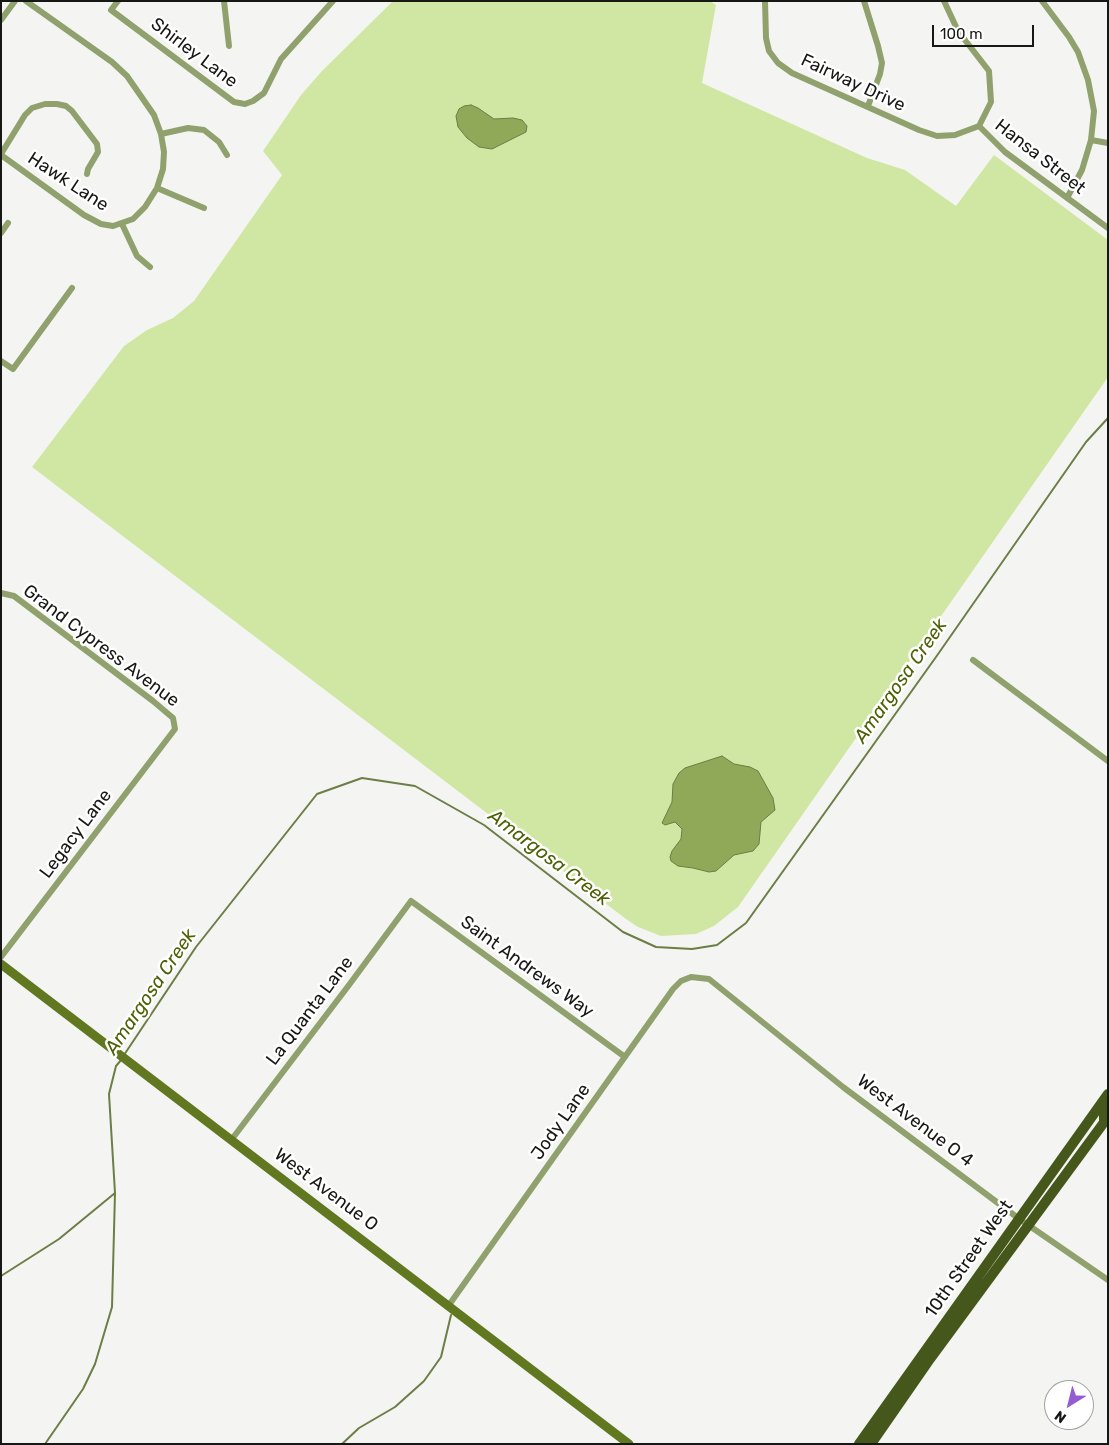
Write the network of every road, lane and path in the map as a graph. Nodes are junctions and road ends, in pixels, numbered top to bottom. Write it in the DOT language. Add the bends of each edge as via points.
graph roads {
  1 [pos="15,1"];
  2 [pos="26,1"];
  3 [pos="118,1"];
  4 [pos="224,1"];
  5 [pos="765,1"];
  6 [pos="864,1"];
  7 [pos="944,1"];
  8 [pos="1042,1"];
  9 [pos="331,2"];
  10 [pos="1,20"];
  11 [pos="229,46"];
  12 [pos="868,106"];
  13 [pos="979,126"];
  14 [pos="161,134"];
  15 [pos="1091,140"];
  16 [pos="1108,143"];
  17 [pos="1,154"];
  18 [pos="228,155"];
  19 [pos="87,174"];
  20 [pos="157,188"];
  21 [pos="1067,198"];
  22 [pos="204,208"];
  23 [pos="8,223"];
  24 [pos="122,224"];
  25 [pos="1108,228"];
  26 [pos="1,233"];
  27 [pos="150,267"];
  28 [pos="72,288"];
  29 [pos="1,361"];
  30 [pos="1,593"];
  31 [pos="974,660"];
  32 [pos="175,730"];
  33 [pos="1108,761"];
  34 [pos="412,901"];
  35 [pos="1,957"];
  36 [pos="1,964"];
  37 [pos="709,979"];
  38 [pos="625,1057"];
  39 [pos="1108,1094"];
  40 [pos="1108,1107"];
  41 [pos="1106,1119"];
  42 [pos="232,1138"];
  43 [pos="1018,1218"];
  44 [pos="1028,1225"];
  45 [pos="1108,1280"];
  46 [pos="449,1305"];
  47 [pos="630,1444"];
  48 [pos="859,1444"];
  49 [pos="871,1444"];
  1 -- 10 [label="street"];
  2 -- 14 [label="street" via="127,76 154,115"];
  3 -- 9 [label="street, Shirley Lane" via="112,10 234,102 245,104 264,92 281,59"];
  4 -- 11 [label="street"];
  5 -- 12 [label="street, Fairway Drive" via="766,38 769,51 778,62 792,73"];
  6 -- 12 [label="street" via="882,63"];
  7 -- 13 [label="street" via="958,31 989,71 992,102"];
  8 -- 15 [label="street" via="1078,52 1088,80 1094,111"];
  12 -- 13 [label="street, Fairway Drive" via="937,136 956,135"];
  13 -- 21 [label="street, Hansa Street" via="1005,152"];
  14 -- 18 [label="street" via="188,128 204,130 219,142"];
  14 -- 20 [label="street" via="164,152"];
  15 -- 16 [label="street"];
  15 -- 21 [label="street" via="1082,170"];
  17 -- 19 [label="street" via="32,108 46,104 66,106 96,144 98,152"];
  17 -- 24 [label="street, Hawk Lane" via="84,215 100,224"];
  20 -- 22 [label="street"];
  20 -- 24 [label="street" via="145,207 133,219"];
  21 -- 25 [label="street, Hansa Street"];
  23 -- 26 [label="street"];
  24 -- 27 [label="street" via="137,256"];
  28 -- 29 [label="street" via="13,369"];
  30 -- 32 [label="street, Grand Cypress Avenue" via="14,596 153,701 173,718"];
  31 -- 33 [label="street"];
  32 -- 35 [label="street, Legacy Lane"];
  34 -- 38 [label="street, Saint Andrews Way"];
  34 -- 42 [label="street, La Quanta Lane"];
  36 -- 42 [label="main road, West Avenue O"];
  37 -- 38 [label="street, Jody Lane" via="691,977 681,981"];
  37 -- 43 [label="street, West Avenue O 4" via="843,1086"];
  38 -- 46 [label="street, Jody Lane"];
  39 -- 43 [label="main road, 10th Street West"];
  40 -- 41 [label="main road" via="1104,1112"];
  41 -- 44 [label="main road, 10th Street West"];
  42 -- 46 [label="main road, West Avenue O"];
  43 -- 44 [label="street, West Avenue O 4"];
  43 -- 48 [label="main road, 10th Street West"];
  44 -- 45 [label="street, West Avenue O 4"];
  44 -- 49 [label="main road, 10th Street West"];
  46 -- 47 [label="main road, West Avenue O"];
}
